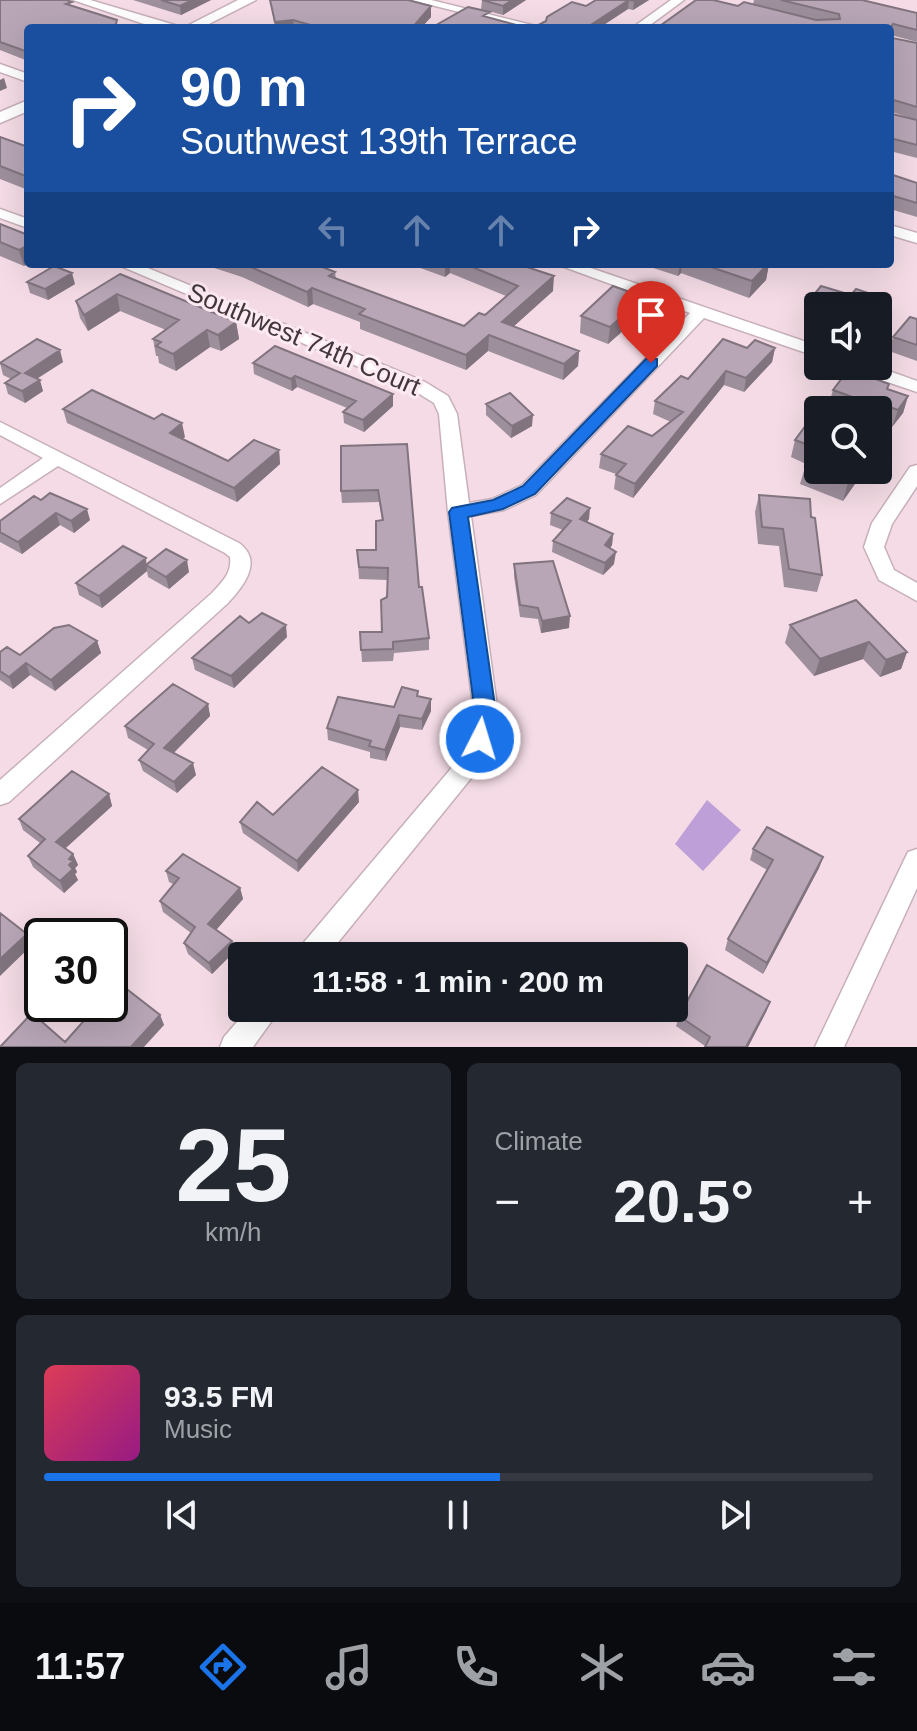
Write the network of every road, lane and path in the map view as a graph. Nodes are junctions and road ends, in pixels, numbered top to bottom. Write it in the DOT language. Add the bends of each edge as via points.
graph roads {
  1 [pos="79,0"];
  2 [pos="249,0"];
  3 [pos="417,0"];
  4 [pos="465,0"];
  5 [pos="678,0"];
  6 [pos="451,7"];
  7 [pos="155,24"];
  8 [pos="198,24"];
  9 [pos="521,24"];
  10 [pos="644,24"];
  11 [pos="0,68"];
  12 [pos="24,77"];
  13 [pos="24,107"];
  14 [pos="0,118"];
  15 [pos="0,213"];
  16 [pos="24,222"];
  17 [pos="894,231"];
  18 [pos="917,238"];
  19 [pos="134,268"];
  20 [pos="576,268"];
  21 [pos="701,311"];
  22 [pos="804,347"];
  23 [pos="892,378"];
  24 [pos="917,387"];
  25 [pos="0,428"];
  26 [pos="57,457"];
  27 [pos="917,471"];
  28 [pos="0,497"];
  29 [pos="458,512"];
  30 [pos="917,593"];
  31 [pos="0,795"];
  32 [pos="917,860"];
  33 [pos="322,942"];
  34 [pos="255,1022"];
  35 [pos="234,1047"];
  36 [pos="829,1047"];
  1 -- 7 [label="street"];
  2 -- 8 [label="street"];
  3 -- 6 [label="street"];
  4 -- 6 [label="street"];
  5 -- 10 [label="street"];
  6 -- 9 [label="street"];
  11 -- 12 [label="street"];
  13 -- 14 [label="street"];
  15 -- 16 [label="street"];
  17 -- 18 [label="street"];
  19 -- 29 [label="street, Southwest 74th Court" via="438,396 448,414"];
  20 -- 21 [label="street"];
  21 -- 22 [label="street"];
  21 -- 29 [label="street" via="529,490 497,505"];
  23 -- 24 [label="street"];
  25 -- 26 [label="street"];
  26 -- 28 [label="street"];
  26 -- 31 [label="street" via="232,548 242,561 239,575 220,598"];
  27 -- 30 [label="street" via="874,547 880,567"];
  29 -- 33 [label="street" via="485,706 477,748"];
  32 -- 36 [label="street"];
  34 -- 35 [label="street"];
}
